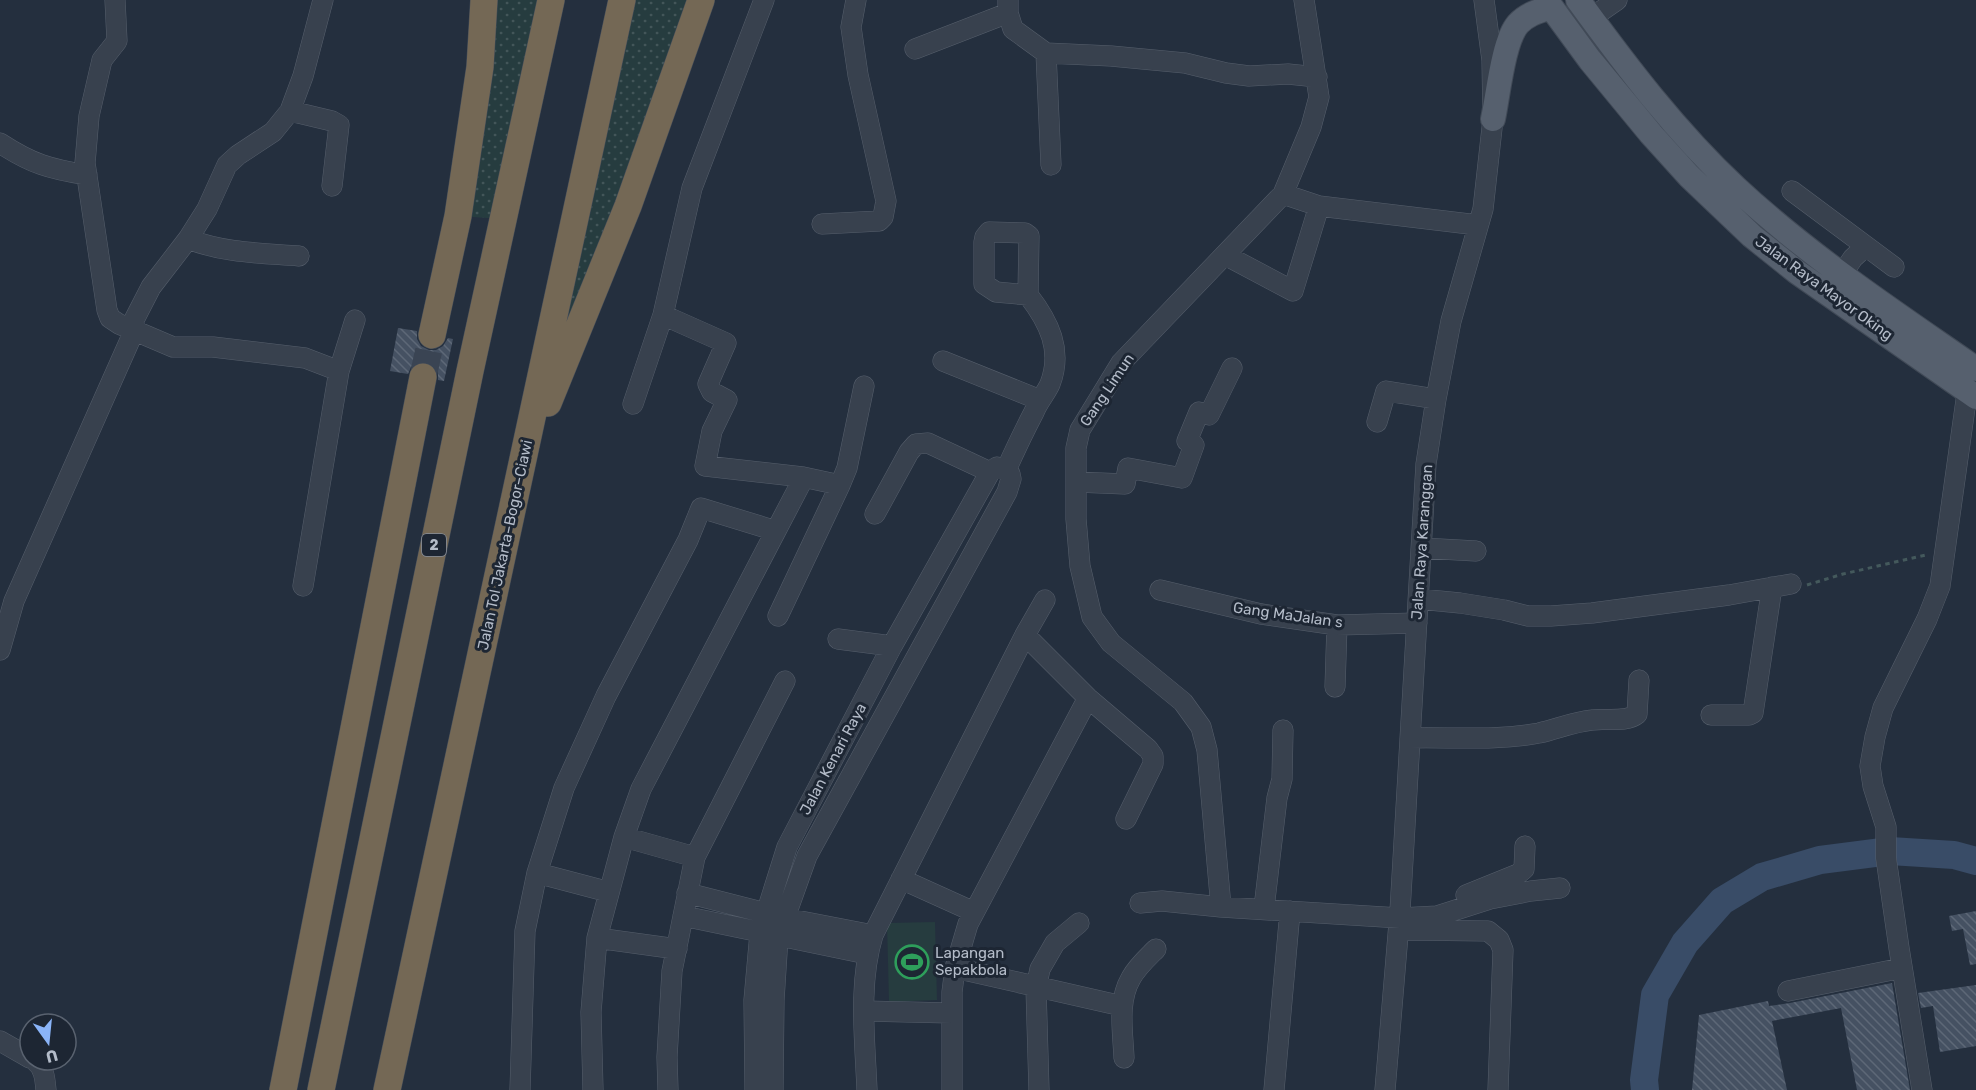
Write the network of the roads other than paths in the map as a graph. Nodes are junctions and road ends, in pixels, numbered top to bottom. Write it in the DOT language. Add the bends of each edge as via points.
graph roads {
  1 [pos="115,0"];
  2 [pos="323,0"];
  3 [pos="484,0"];
  4 [pos="550,0"];
  5 [pos="622,0"];
  6 [pos="700,0"];
  7 [pos="764,0"];
  8 [pos="856,0"];
  9 [pos="1304,0"];
  10 [pos="1484,0"];
  11 [pos="1617,0"];
  12 [pos="1548,3"];
  13 [pos="1008,6"];
  14 [pos="1585,9"];
  15 [pos="915,49"];
  16 [pos="1046,53"];
  17 [pos="1317,77"];
  18 [pos="290,111"];
  19 [pos="1493,119"];
  20 [pos="0,143"];
  21 [pos="1051,165"];
  22 [pos="87,175"];
  23 [pos="332,186"];
  24 [pos="1791,190"];
  25 [pos="1283,194"];
  26 [pos="1319,206"];
  27 [pos="822,224"];
  28 [pos="1478,225"];
  29 [pos="188,239"];
  30 [pos="1865,247"];
  31 [pos="1225,255"];
  32 [pos="299,256"];
  33 [pos="1894,267"];
  34 [pos="1842,274"];
  35 [pos="1028,295"];
  36 [pos="663,315"];
  37 [pos="355,320"];
  38 [pos="134,331"];
  39 [pos="432,335"];
  40 [pos="943,361"];
  41 [pos="1973,367"];
  42 [pos="1232,368"];
  43 [pos="339,371"];
  44 [pos="423,377"];
  45 [pos="864,386"];
  46 [pos="1972,395"];
  47 [pos="1436,399"];
  48 [pos="1040,400"];
  49 [pos="633,404"];
  50 [pos="1377,422"];
  51 [pos="520,471"];
  52 [pos="998,471"];
  53 [pos="802,481"];
  54 [pos="1076,482"];
  55 [pos="840,485"];
  56 [pos="875,513"];
  57 [pos="776,531"];
  58 [pos="1422,548"];
  59 [pos="1476,551"];
  60 [pos="303,586"];
  61 [pos="1160,590"];
  62 [pos="1419,599"];
  63 [pos="1045,600"];
  64 [pos="778,616"];
  65 [pos="1417,623"];
  66 [pos="1337,625"];
  67 [pos="1025,635"];
  68 [pos="838,639"];
  69 [pos="892,646"];
  70 [pos="0,650"];
  71 [pos="1639,680"];
  72 [pos="785,681"];
  73 [pos="1335,687"];
  74 [pos="1088,698"];
  75 [pos="1711,715"];
  76 [pos="1282,730"];
  77 [pos="1410,738"];
  78 [pos="1126,819"];
  79 [pos="624,837"];
  80 [pos="1525,846"];
  81 [pos="696,857"];
  82 [pos="537,873"];
  83 [pos="901,879"];
  84 [pos="1560,888"];
  85 [pos="609,892"];
  86 [pos="687,893"];
  87 [pos="1140,903"];
  88 [pos="1221,907"];
  89 [pos="1264,908"];
  90 [pos="1290,911"];
  91 [pos="974,912"];
  92 [pos="765,913"];
  93 [pos="683,916"];
  94 [pos="785,918"];
  95 [pos="1399,920"];
  96 [pos="1079,923"];
  97 [pos="769,935"];
  98 [pos="597,938"];
  99 [pos="870,945"];
  100 [pos="677,949"];
  101 [pos="1156,949"];
  102 [pos="956,968"];
  103 [pos="1902,968"];
  104 [pos="1036,988"];
  105 [pos="1788,991"];
  106 [pos="1122,1006"];
  107 [pos="864,1011"];
  108 [pos="951,1013"];
  109 [pos="0,1041"];
  110 [pos="18,1051"];
  111 [pos="1124,1058"];
  112 [pos="43,1072"];
  113 [pos="46,1090"];
  114 [pos="283,1090"];
  115 [pos="321,1090"];
  116 [pos="387,1090"];
  117 [pos="520,1090"];
  118 [pos="593,1090"];
  119 [pos="668,1090"];
  120 [pos="755,1090"];
  121 [pos="773,1090"];
  122 [pos="867,1090"];
  123 [pos="952,1090"];
  124 [pos="1039,1090"];
  125 [pos="1274,1090"];
  126 [pos="1385,1090"];
  127 [pos="1498,1090"];
  128 [pos="1922,1090"];
  1 -- 22 [label="street" via="117,41 102,60 97,80 89,116"];
  2 -- 18 [label="street"];
  3 -- 39 [label="highway" via="480,67 458,216"];
  4 -- 115 [label="highway, 2"];
  5 -- 51 [label="highway, Jalan Tol Jakarta–Bogor–Ciawi"];
  6 -- 51 [label="highway" via="628,206"];
  7 -- 36 [label="street" via="692,188"];
  8 -- 27 [label="street" via="852,27 858,75 886,201 879,221"];
  9 -- 17 [label="street, Gang Limun"];
  10 -- 19 [label="street, Jalan Raya Karanggan" via="1492,60"];
  11 -- 14 [label="street"];
  12 -- 19 [label="main road" via="1518,24 1509,41"];
  12 -- 46 [label="main road, Jalan Raya Mayor Oking" via="1651,134 1752,236"];
  13 -- 15 [label="street"];
  13 -- 16 [label="street" via="1013,29"];
  14 -- 34 [label="main road, Jalan Raya Mayor Oking" via="1708,161 1768,217"];
  16 -- 17 [label="street" via="1185,63 1250,76"];
  16 -- 21 [label="street"];
  17 -- 25 [label="street, Gang Limun" via="1317,112"];
  18 -- 23 [label="street" via="339,125"];
  18 -- 29 [label="street" via="273,132 227,165"];
  19 -- 28 [label="street, Jalan Raya Karanggan"];
  20 -- 22 [label="street" via="36,164"];
  22 -- 38 [label="street" via="107,310 114,322"];
  24 -- 30 [label="street"];
  25 -- 26 [label="street"];
  25 -- 31 [label="street, Gang Limun"];
  26 -- 28 [label="street"];
  26 -- 31 [label="street" via="1293,291"];
  28 -- 47 [label="street, Jalan Raya Karanggan" via="1451,321"];
  29 -- 32 [label="street" via="234,252"];
  29 -- 38 [label="street" via="151,287 134,320"];
  30 -- 33 [label="street"];
  30 -- 34 [label="street"];
  31 -- 54 [label="street, Gang Limun" via="1121,363 1080,430"];
  34 -- 41 [label="main road, Jalan Raya Mayor Oking"];
  35 -- 48 [label="street, Jalan Kenari Raya" via="1043,315 1054,341 1050,385"];
  36 -- 49 [label="street"];
  36 -- 55 [label="street" via="726,343 708,384 712,392 727,400 712,431 705,466"];
  37 -- 43 [label="street"];
  38 -- 43 [label="street" via="173,347 213,347 305,358"];
  38 -- 70 [label="street" via="14,601"];
  40 -- 48 [label="street"];
  41 -- 46 [label="street"];
  42 -- 54 [label="street" via="1209,415 1199,412 1187,441 1194,445 1182,478 1128,468 1125,484"];
  43 -- 60 [label="street"];
  44 -- 114 [label="highway"];
  45 -- 55 [label="street"];
  46 -- 103 [label="street" via="1940,586 1883,708 1870,766 1886,827"];
  47 -- 50 [label="street" via="1386,391"];
  47 -- 58 [label="street, Jalan Raya Karanggan" via="1426,464"];
  48 -- 52 [label="street, Jalan Kenari Raya"];
  51 -- 116 [label="highway, Jalan Tol Jakarta–Bogor–Ciawi"];
  52 -- 56 [label="street" via="928,443 916,444"];
  52 -- 69 [label="street, Jalan Kenari Raya"];
  52 -- 94 [label="street, Jalan Kenari Raya" via="1011,479 1007,492 807,856"];
  53 -- 57 [label="street"];
  54 -- 88 [label="street, Gang Limun" via="1080,566 1092,617 1111,643 1183,702 1201,727 1207,750"];
  55 -- 64 [label="street"];
  57 -- 79 [label="street" via="641,789"];
  57 -- 82 [label="street" via="701,508 564,788"];
  58 -- 59 [label="street"];
  58 -- 62 [label="street, Jalan Raya Karanggan"];
  61 -- 66 [label="street, Gang MaJalan s" via="1262,614"];
  62 -- 65 [label="street, Jalan Raya Karanggan"];
  62 -- 75 [label="street" via="1551,616 1782,586 1753,713"];
  63 -- 67 [label="street"];
  65 -- 66 [label="street, Gang MaJalan s"];
  65 -- 77 [label="street, Jalan Raya Karanggan"];
  66 -- 73 [label="street"];
  67 -- 74 [label="street"];
  67 -- 83 [label="street"];
  68 -- 69 [label="street"];
  69 -- 92 [label="street, Jalan Kenari Raya" via="787,847"];
  71 -- 77 [label="street" via="1637,714 1630,718 1567,723 1518,735"];
  72 -- 81 [label="street"];
  74 -- 78 [label="street" via="1153,756"];
  74 -- 91 [label="street"];
  76 -- 89 [label="street" via="1282,779"];
  77 -- 95 [label="street, Jalan Raya Karanggan"];
  79 -- 81 [label="street"];
  79 -- 85 [label="street"];
  80 -- 95 [label="street" via="1524,869 1518,874"];
  81 -- 86 [label="street"];
  82 -- 85 [label="street"];
  82 -- 117 [label="street" via="525,931"];
  83 -- 91 [label="street"];
  83 -- 99 [label="street"];
  84 -- 95 [label="street" via="1490,899 1437,916"];
  85 -- 98 [label="street"];
  86 -- 92 [label="street"];
  86 -- 93 [label="street"];
  87 -- 88 [label="street" via="1162,901"];
  88 -- 89 [label="street"];
  89 -- 90 [label="street"];
  90 -- 95 [label="street"];
  90 -- 125 [label="street"];
  91 -- 102 [label="street"];
  92 -- 94 [label="street"];
  92 -- 97 [label="street, Jalan Kenari Raya"];
  93 -- 97 [label="street"];
  93 -- 100 [label="street"];
  94 -- 97 [label="street, Jalan Kenari Raya"];
  94 -- 99 [label="street"];
  95 -- 126 [label="street, Jalan Raya Karanggan"];
  95 -- 127 [label="street" via="1488,931 1499,939 1503,950"];
  96 -- 104 [label="street" via="1055,943 1040,969"];
  97 -- 99 [label="street"];
  97 -- 120 [label="street, Jalan Kenari Raya" via="754,1000"];
  97 -- 121 [label="street, Jalan Kenari Raya" via="774,1000"];
  98 -- 100 [label="street"];
  98 -- 118 [label="street" via="591,1012"];
  99 -- 107 [label="street"];
  100 -- 119 [label="street" via="672,971"];
  101 -- 106 [label="street" via="1131,977"];
  102 -- 104 [label="street"];
  102 -- 108 [label="street"];
  103 -- 105 [label="street"];
  103 -- 128 [label="street"];
  104 -- 106 [label="street"];
  104 -- 124 [label="street"];
  106 -- 111 [label="street"];
  107 -- 108 [label="street"];
  107 -- 122 [label="street"];
  108 -- 123 [label="street"];
  109 -- 110 [label="street"];
  112 -- 113 [label="street"];
}
